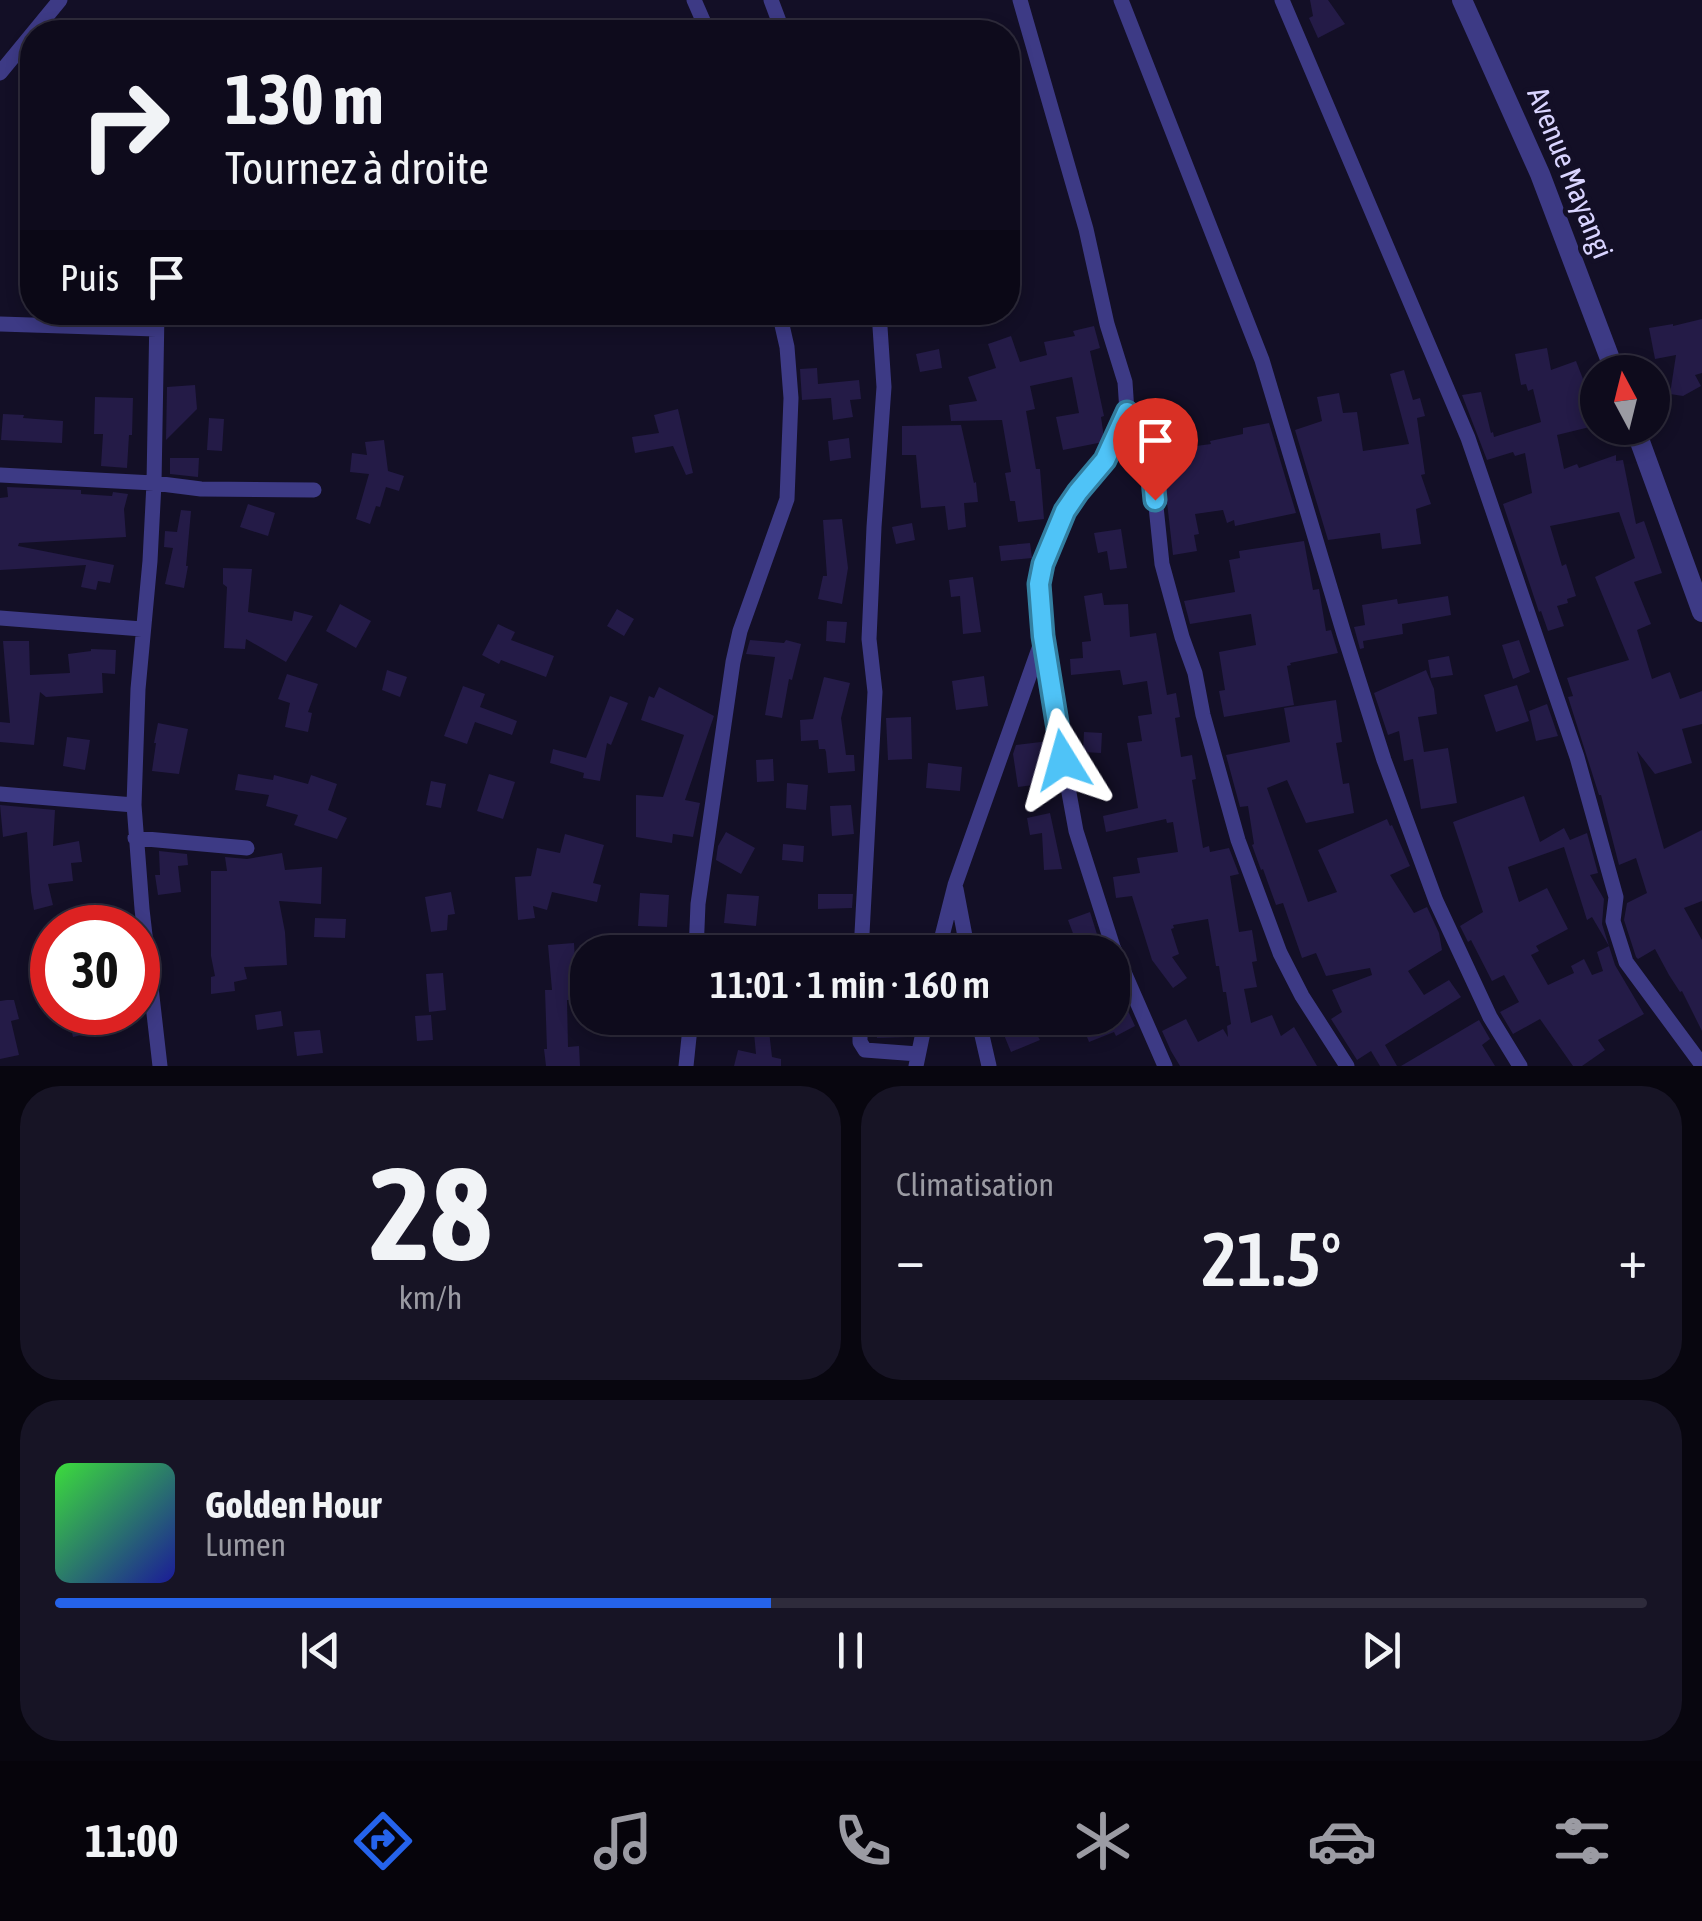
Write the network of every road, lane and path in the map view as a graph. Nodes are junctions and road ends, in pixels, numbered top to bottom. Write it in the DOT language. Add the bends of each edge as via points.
graph roads {
  1 [pos="60,0"];
  2 [pos="1020,0"];
  3 [pos="1122,0"];
  4 [pos="1282,0"];
  5 [pos="1462,0"];
  6 [pos="44,20"];
  7 [pos="20,49"];
  8 [pos="0,73"];
  9 [pos="156,325"];
  10 [pos="782,325"];
  11 [pos="880,325"];
  12 [pos="1609,355"];
  13 [pos="1127,412"];
  14 [pos="1641,445"];
  15 [pos="0,475"];
  16 [pos="154,483"];
  17 [pos="314,490"];
  18 [pos="1702,612"];
  19 [pos="0,618"];
  20 [pos="142,629"];
  21 [pos="1043,636"];
  22 [pos="0,794"];
  23 [pos="134,804"];
  24 [pos="136,838"];
  25 [pos="247,848"];
  26 [pos="955,885"];
  27 [pos="697,935"];
  28 [pos="861,935"];
  29 [pos="942,935"];
  30 [pos="965,935"];
  31 [pos="690,1035"];
  32 [pos="860,1035"];
  33 [pos="922,1035"];
  34 [pos="982,1035"];
  35 [pos="917,1060"];
  36 [pos="1702,1065"];
  37 [pos="160,1066"];
  38 [pos="686,1066"];
  39 [pos="989,1066"];
  40 [pos="1165,1066"];
  41 [pos="1347,1066"];
  42 [pos="1520,1066"];
  1 -- 6 [label="street"];
  2 -- 13 [label="street" via="1086,229"];
  3 -- 42 [label="street" via="1262,360 1384,760 1436,902"];
  4 -- 36 [label="street" via="1468,438 1577,757 1616,897 1613,921 1626,962"];
  5 -- 12 [label="street, Avenue Mayangi" via="1540,174"];
  7 -- 8 [label="street"];
  9 -- 16 [label="street"];
  10 -- 27 [label="street" via="791,398 787,499 732,662"];
  11 -- 28 [label="street" via="884,387 869,639 875,692"];
  13 -- 21 [label="street" via="1105,460 1065,511 1043,564"];
  13 -- 41 [label="street" via="1139,422 1152,468 1162,564 1238,840 1280,952"];
  14 -- 18 [label="street"];
  15 -- 16 [label="street"];
  16 -- 17 [label="street"];
  16 -- 20 [label="street"];
  19 -- 20 [label="street"];
  20 -- 23 [label="street"];
  21 -- 26 [label="street"];
  21 -- 40 [label="street" via="1076,831 1113,947"];
  22 -- 23 [label="street"];
  23 -- 24 [label="street"];
  24 -- 25 [label="street"];
  24 -- 37 [label="street"];
  26 -- 29 [label="street"];
  26 -- 30 [label="street"];
  31 -- 38 [label="street"];
  32 -- 35 [label="street" via="865,1050"];
  33 -- 35 [label="street"];
  34 -- 39 [label="street"];
}
